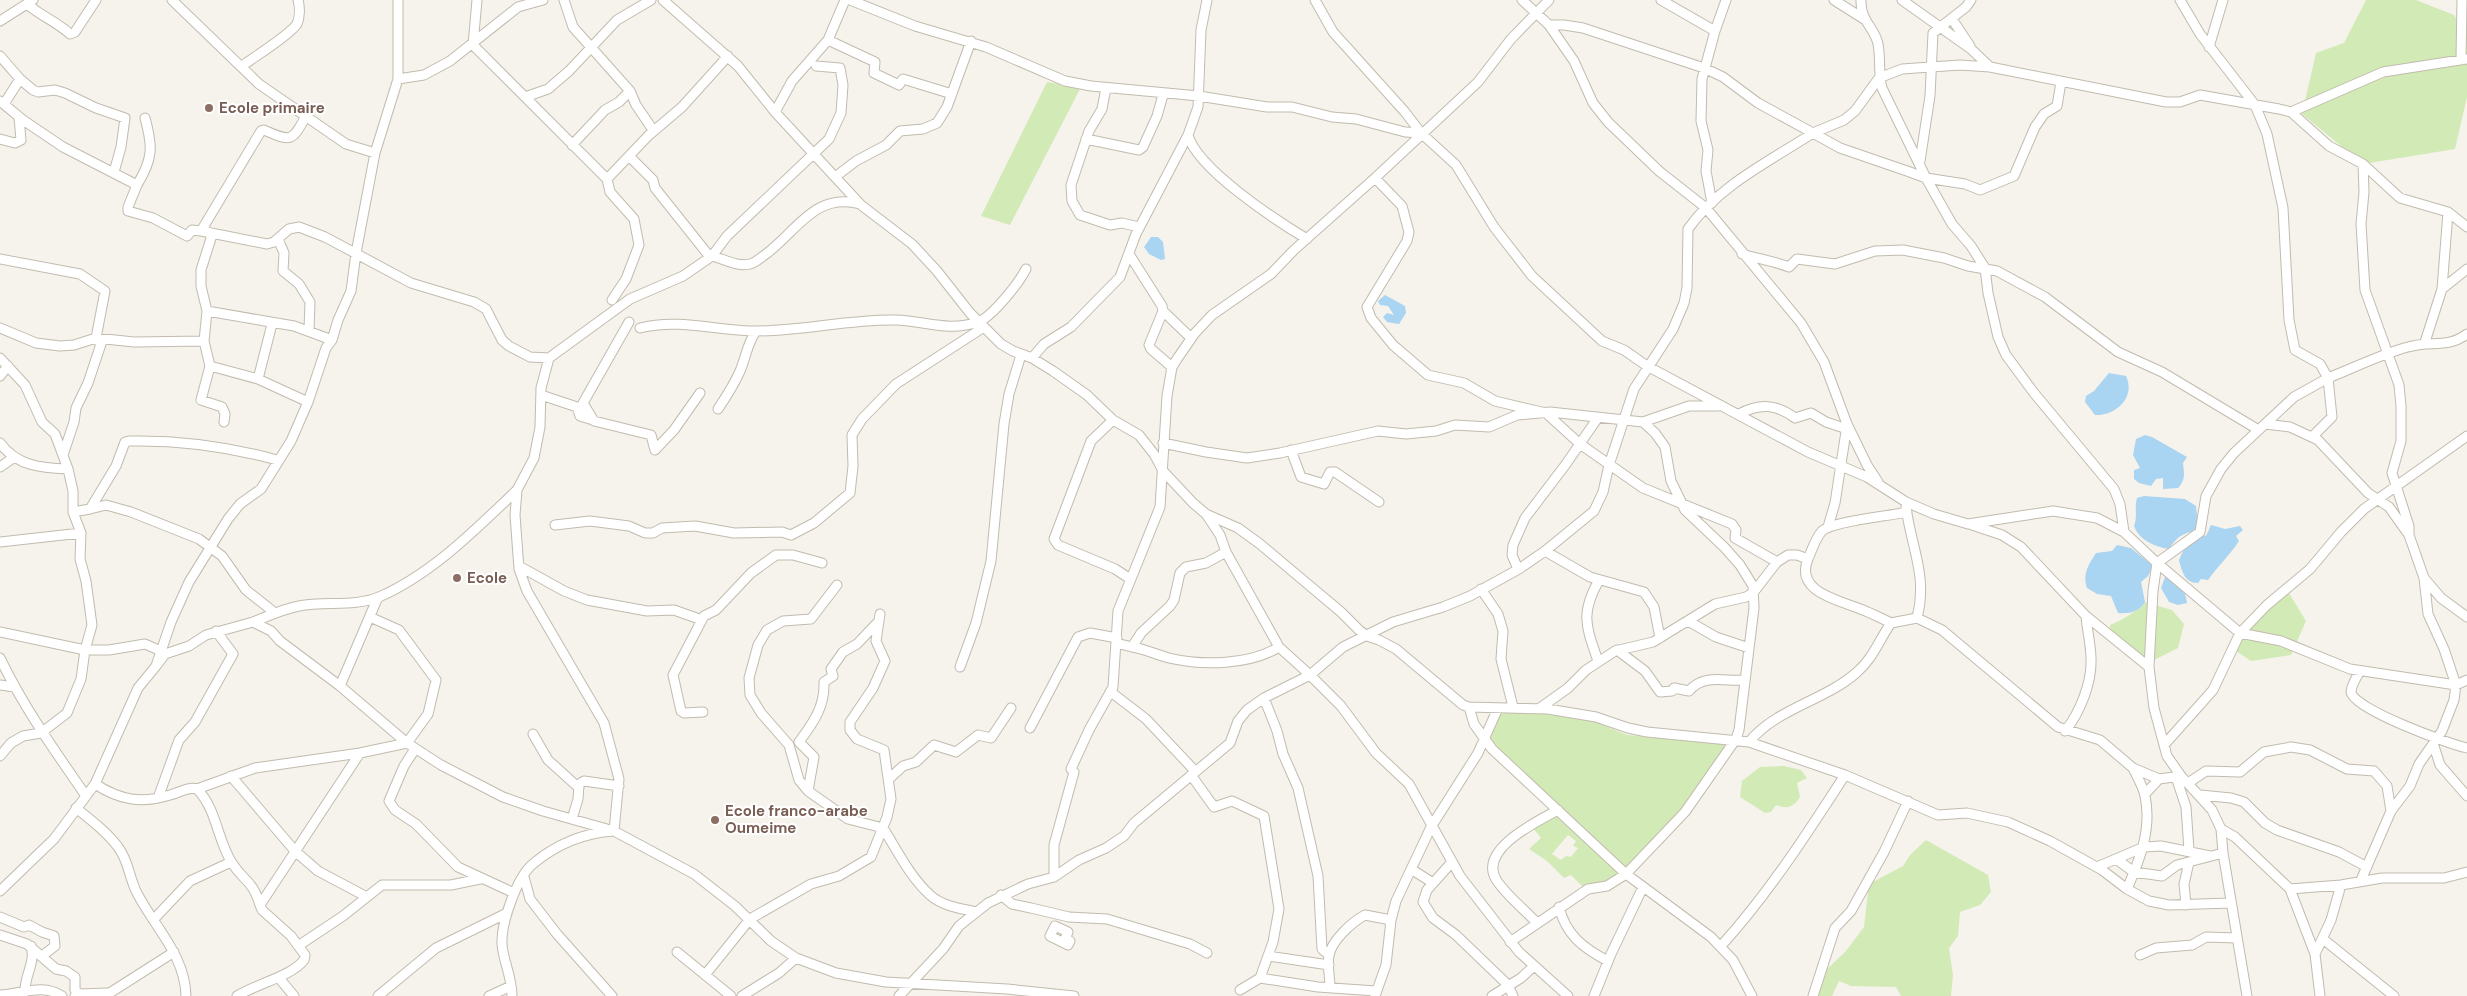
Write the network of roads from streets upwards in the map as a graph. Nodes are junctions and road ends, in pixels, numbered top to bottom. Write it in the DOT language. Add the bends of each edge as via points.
graph roads {
  1 [pos="96,0"];
  2 [pos="298,0"];
  3 [pos="398,0"];
  4 [pos="477,0"];
  5 [pos="543,0"];
  6 [pos="564,0"];
  7 [pos="652,0"];
  8 [pos="663,0"];
  9 [pos="845,0"];
  10 [pos="850,0"];
  11 [pos="1207,0"];
  12 [pos="1315,0"];
  13 [pos="1522,0"];
  14 [pos="1549,0"];
  15 [pos="1661,0"];
  16 [pos="1726,0"];
  17 [pos="1834,0"];
  18 [pos="1862,0"];
  19 [pos="1902,0"];
  20 [pos="1971,0"];
  21 [pos="2180,0"];
  22 [pos="2223,0"];
  23 [pos="2462,0"];
  24 [pos="30,2"];
  25 [pos="178,2"];
  26 [pos="1534,13"];
  27 [pos="1864,19"];
  28 [pos="1952,19"];
  29 [pos="0,21"];
  30 [pos="1549,25"];
  31 [pos="1940,26"];
  32 [pos="1714,32"];
  33 [pos="828,40"];
  34 [pos="971,42"];
  35 [pos="473,45"];
  36 [pos="2209,47"];
  37 [pos="591,48"];
  38 [pos="1971,49"];
  39 [pos="0,56"];
  40 [pos="728,56"];
  41 [pos="2464,60"];
  42 [pos="242,66"];
  43 [pos="816,66"];
  44 [pos="1932,67"];
  45 [pos="1990,67"];
  46 [pos="1704,68"];
  47 [pos="398,78"];
  48 [pos="1879,78"];
  49 [pos="20,79"];
  50 [pos="2061,82"];
  51 [pos="1106,88"];
  52 [pos="630,91"];
  53 [pos="952,94"];
  54 [pos="1163,94"];
  55 [pos="1199,96"];
  56 [pos="525,97"];
  57 [pos="2,102"];
  58 [pos="2254,105"];
  59 [pos="775,112"];
  60 [pos="2291,112"];
  61 [pos="306,116"];
  62 [pos="19,117"];
  63 [pos="144,118"];
  64 [pos="653,130"];
  65 [pos="1421,133"];
  66 [pos="1813,133"];
  67 [pos="1188,135"];
  68 [pos="0,139"];
  69 [pos="1086,139"];
  70 [pos="572,145"];
  71 [pos="375,153"];
  72 [pos="814,154"];
  73 [pos="630,156"];
  74 [pos="1920,161"];
  75 [pos="2363,164"];
  76 [pos="114,172"];
  77 [pos="835,177"];
  78 [pos="1375,178"];
  79 [pos="1926,178"];
  80 [pos="607,179"];
  81 [pos="138,186"];
  82 [pos="861,205"];
  83 [pos="1709,205"];
  84 [pos="2448,212"];
  85 [pos="1140,227"];
  86 [pos="2467,228"];
  87 [pos="205,231"];
  88 [pos="278,239"];
  89 [pos="1307,239"];
  90 [pos="356,253"];
  91 [pos="1129,254"];
  92 [pos="1742,254"];
  93 [pos="712,257"];
  94 [pos="0,259"];
  95 [pos="1985,268"];
  96 [pos="2467,268"];
  97 [pos="1026,269"];
  98 [pos="2442,289"];
  99 [pos="612,300"];
  100 [pos="207,312"];
  101 [pos="1163,312"];
  102 [pos="629,322"];
  103 [pos="272,324"];
  104 [pos="982,324"];
  105 [pos="0,328"];
  106 [pos="640,328"];
  107 [pos="309,330"];
  108 [pos="756,331"];
  109 [pos="2467,334"];
  110 [pos="96,338"];
  111 [pos="1191,338"];
  112 [pos="332,340"];
  113 [pos="204,341"];
  114 [pos="2425,342"];
  115 [pos="1021,355"];
  116 [pos="2388,355"];
  117 [pos="0,358"];
  118 [pos="549,358"];
  119 [pos="1032,358"];
  120 [pos="8,366"];
  121 [pos="210,366"];
  122 [pos="1647,366"];
  123 [pos="1172,367"];
  124 [pos="0,376"];
  125 [pos="2328,378"];
  126 [pos="258,379"];
  127 [pos="700,393"];
  128 [pos="541,394"];
  129 [pos="308,402"];
  130 [pos="1723,407"];
  131 [pos="718,409"];
  132 [pos="1546,413"];
  133 [pos="1739,414"];
  134 [pos="1597,419"];
  135 [pos="593,420"];
  136 [pos="1114,420"];
  137 [pos="1626,420"];
  138 [pos="224,422"];
  139 [pos="1643,422"];
  140 [pos="1847,427"];
  141 [pos="2261,427"];
  142 [pos="2467,436"];
  143 [pos="2312,437"];
  144 [pos="1163,442"];
  145 [pos="0,443"];
  146 [pos="1580,444"];
  147 [pos="1291,450"];
  148 [pos="63,455"];
  149 [pos="13,458"];
  150 [pos="277,460"];
  151 [pos="1609,465"];
  152 [pos="1841,466"];
  153 [pos="0,467"];
  154 [pos="68,469"];
  155 [pos="1163,471"];
  156 [pos="1882,486"];
  157 [pos="2395,486"];
  158 [pos="517,490"];
  159 [pos="2377,499"];
  160 [pos="1379,502"];
  161 [pos="1680,502"];
  162 [pos="1906,502"];
  163 [pos="90,509"];
  164 [pos="73,512"];
  165 [pos="1907,512"];
  166 [pos="1206,514"];
  167 [pos="1968,524"];
  168 [pos="555,525"];
  169 [pos="1828,527"];
  170 [pos="2124,532"];
  171 [pos="81,533"];
  172 [pos="2409,535"];
  173 [pos="0,542"];
  174 [pos="210,547"];
  175 [pos="1545,551"];
  176 [pos="1226,552"];
  177 [pos="1808,559"];
  178 [pos="1777,562"];
  179 [pos="822,563"];
  180 [pos="2157,563"];
  181 [pos="519,566"];
  182 [pos="1518,569"];
  183 [pos="1129,578"];
  184 [pos="2424,578"];
  185 [pos="1599,580"];
  186 [pos="837,585"];
  187 [pos="1481,589"];
  188 [pos="1753,593"];
  189 [pos="378,597"];
  190 [pos="275,613"];
  191 [pos="880,614"];
  192 [pos="2086,616"];
  193 [pos="370,617"];
  194 [pos="2467,617"];
  195 [pos="1917,618"];
  196 [pos="702,620"];
  197 [pos="1688,620"];
  198 [pos="252,622"];
  199 [pos="877,623"];
  200 [pos="1891,623"];
  201 [pos="216,631"];
  202 [pos="0,632"];
  203 [pos="2240,633"];
  204 [pos="1367,636"];
  205 [pos="1660,638"];
  206 [pos="1116,641"];
  207 [pos="1132,647"];
  208 [pos="1279,647"];
  209 [pos="1749,648"];
  210 [pos="85,650"];
  211 [pos="1617,650"];
  212 [pos="161,651"];
  213 [pos="0,658"];
  214 [pos="1598,661"];
  215 [pos="156,666"];
  216 [pos="2149,666"];
  217 [pos="960,667"];
  218 [pos="2360,670"];
  219 [pos="1310,675"];
  220 [pos="1746,680"];
  221 [pos="2467,680"];
  222 [pos="0,685"];
  223 [pos="2456,685"];
  224 [pos="340,686"];
  225 [pos="14,687"];
  226 [pos="1110,692"];
  227 [pos="1264,698"];
  228 [pos="1469,707"];
  229 [pos="1513,707"];
  230 [pos="1011,708"];
  231 [pos="1498,708"];
  232 [pos="1540,708"];
  233 [pos="703,712"];
  234 [pos="1030,728"];
  235 [pos="2065,731"];
  236 [pos="41,733"];
  237 [pos="533,734"];
  238 [pos="1736,739"];
  239 [pos="1484,740"];
  240 [pos="1749,742"];
  241 [pos="2436,742"];
  242 [pos="2164,745"];
  243 [pos="411,746"];
  244 [pos="2467,748"];
  245 [pos="360,753"];
  246 [pos="0,756"];
  247 [pos="2133,768"];
  248 [pos="1193,773"];
  249 [pos="1845,775"];
  250 [pos="231,776"];
  251 [pos="2178,776"];
  252 [pos="889,779"];
  253 [pos="2159,779"];
  254 [pos="2188,783"];
  255 [pos="95,784"];
  256 [pos="619,786"];
  257 [pos="579,788"];
  258 [pos="197,789"];
  259 [pos="808,791"];
  260 [pos="2145,794"];
  261 [pos="2200,795"];
  262 [pos="86,796"];
  263 [pos="2467,796"];
  264 [pos="158,798"];
  265 [pos="1908,801"];
  266 [pos="76,808"];
  267 [pos="1558,810"];
  268 [pos="2392,811"];
  269 [pos="572,819"];
  270 [pos="1431,827"];
  271 [pos="883,828"];
  272 [pos="2221,829"];
  273 [pos="614,831"];
  274 [pos="2144,847"];
  275 [pos="2189,850"];
  276 [pos="295,851"];
  277 [pos="2223,853"];
  278 [pos="2210,856"];
  279 [pos="2116,859"];
  280 [pos="231,862"];
  281 [pos="1452,862"];
  282 [pos="2189,862"];
  283 [pos="2097,867"];
  284 [pos="2367,867"];
  285 [pos="1411,869"];
  286 [pos="2134,872"];
  287 [pos="2467,872"];
  288 [pos="1626,874"];
  289 [pos="524,877"];
  290 [pos="1054,877"];
  291 [pos="480,879"];
  292 [pos="2361,880"];
  293 [pos="1433,883"];
  294 [pos="2341,885"];
  295 [pos="1643,888"];
  296 [pos="2127,889"];
  297 [pos="2290,889"];
  298 [pos="0,891"];
  299 [pos="514,894"];
  300 [pos="1001,895"];
  301 [pos="367,897"];
  302 [pos="2231,903"];
  303 [pos="2186,904"];
  304 [pos="260,905"];
  305 [pos="1559,907"];
  306 [pos="977,912"];
  307 [pos="505,914"];
  308 [pos="0,916"];
  309 [pos="154,919"];
  310 [pos="750,919"];
  311 [pos="1391,920"];
  312 [pos="1537,923"];
  313 [pos="0,935"];
  314 [pos="2237,938"];
  315 [pos="2323,939"];
  316 [pos="1510,942"];
  317 [pos="31,946"];
  318 [pos="298,946"];
  319 [pos="1721,946"];
  320 [pos="174,952"];
  321 [pos="677,952"];
  322 [pos="1207,953"];
  323 [pos="2314,954"];
  324 [pos="1329,955"];
  325 [pos="2140,955"];
  326 [pos="42,956"];
  327 [pos="1268,956"];
  328 [pos="796,958"];
  329 [pos="1608,961"];
  330 [pos="1329,965"];
  331 [pos="1534,966"];
  332 [pos="705,975"];
  333 [pos="279,978"];
  334 [pos="1260,978"];
  335 [pos="910,982"];
  336 [pos="1508,985"];
  337 [pos="1330,987"];
  338 [pos="1240,990"];
  339 [pos="514,993"];
  340 [pos="1375,993"];
  341 [pos="23,994"];
  342 [pos="106,994"];
  343 [pos="0,995"];
  344 [pos="78,995"];
  345 [pos="747,995"];
  346 [pos="62,996"];
  347 [pos="186,996"];
  348 [pos="237,996"];
  349 [pos="294,996"];
  350 [pos="378,996"];
  351 [pos="489,996"];
  352 [pos="612,996"];
  353 [pos="730,996"];
  354 [pos="899,996"];
  355 [pos="1074,996"];
  356 [pos="1492,996"];
  357 [pos="1512,996"];
  358 [pos="1568,996"];
  359 [pos="1594,996"];
  360 [pos="1752,996"];
  361 [pos="1813,996"];
  362 [pos="2247,996"];
  363 [pos="2320,996"];
  364 [pos="2394,996"];
  1 -- 24 [label="street" via="75,32 70,34 56,21 39,14"];
  2 -- 42 [label="street" via="297,24"];
  3 -- 47 [label="street"];
  4 -- 35 [label="street"];
  5 -- 35 [label="street" via="518,7"];
  6 -- 37 [label="street" via="573,27"];
  7 -- 37 [label="street" via="617,20"];
  8 -- 40 [label="street"];
  9 -- 33 [label="street"];
  10 -- 34 [label="street" via="915,26"];
  11 -- 55 [label="street" via="1201,30"];
  12 -- 65 [label="street" via="1333,32"];
  13 -- 26 [label="street"];
  14 -- 26 [label="street"];
  15 -- 32 [label="street"];
  16 -- 32 [label="street"];
  17 -- 27 [label="street"];
  18 -- 27 [label="street"];
  19 -- 31 [label="street"];
  20 -- 28 [label="street"];
  21 -- 36 [label="street"];
  22 -- 36 [label="street"];
  23 -- 41 [label="street"];
  24 -- 29 [label="street"];
  25 -- 42 [label="street" via="222,50"];
  26 -- 30 [label="street"];
  26 -- 65 [label="street" via="1478,82"];
  27 -- 48 [label="street" via="1878,42"];
  28 -- 31 [label="street"];
  28 -- 38 [label="street"];
  30 -- 46 [label="street" via="1583,28"];
  30 -- 83 [label="street" via="1574,61 1592,103 1608,122 1659,171"];
  31 -- 38 [label="street"];
  31 -- 44 [label="street" via="1933,34"];
  32 -- 46 [label="street"];
  33 -- 53 [label="street" via="875,62 874,73 899,85 903,79"];
  33 -- 59 [label="street" via="792,81"];
  34 -- 51 [label="street" via="1065,81"];
  34 -- 53 [label="street"];
  35 -- 47 [label="street" via="424,75"];
  35 -- 56 [label="street"];
  36 -- 58 [label="street"];
  37 -- 52 [label="street"];
  37 -- 56 [label="street" via="548,89"];
  38 -- 45 [label="street"];
  39 -- 49 [label="street"];
  40 -- 59 [label="street"];
  40 -- 64 [label="street" via="682,108"];
  41 -- 60 [label="street" via="2383,72"];
  42 -- 61 [label="street" via="259,84"];
  43 -- 72 [label="street" via="840,68 843,85 840,113 829,139"];
  44 -- 45 [label="street"];
  44 -- 48 [label="street" via="1902,69"];
  44 -- 74 [label="street"];
  45 -- 50 [label="street"];
  46 -- 66 [label="street"];
  46 -- 83 [label="street" via="1701,121 1708,150"];
  47 -- 71 [label="street"];
  48 -- 66 [label="street" via="1855,111 1844,120"];
  48 -- 74 [label="street" via="1886,98"];
  49 -- 57 [label="street"];
  49 -- 76 [label="street" via="38,92 55,90 125,118 122,147"];
  50 -- 58 [label="street" via="2166,102 2180,102 2200,95"];
  50 -- 79 [label="street" via="2057,106 2044,114 2035,127 2011,178 1980,190"];
  51 -- 54 [label="street"];
  51 -- 69 [label="street" via="1102,110"];
  52 -- 64 [label="street"];
  52 -- 70 [label="street" via="605,110"];
  53 -- 77 [label="street" via="937,123 922,129 900,131 886,145"];
  54 -- 55 [label="street"];
  54 -- 69 [label="street" via="1157,116 1139,150"];
  55 -- 65 [label="street" via="1267,107 1292,107"];
  55 -- 67 [label="street"];
  56 -- 70 [label="street"];
  57 -- 62 [label="street"];
  58 -- 60 [label="street"];
  58 -- 125 [label="street" via="2272,149 2283,208 2289,320 2295,350 2320,364"];
  59 -- 72 [label="street"];
  60 -- 75 [label="street" via="2329,146"];
  61 -- 71 [label="street" via="346,144"];
  61 -- 87 [label="street" via="290,139 261,131 219,198"];
  62 -- 68 [label="street" via="21,140 15,143"];
  62 -- 76 [label="street" via="64,148"];
  63 -- 81 [label="street" via="151,141 150,163"];
  64 -- 73 [label="street"];
  65 -- 78 [label="street"];
  65 -- 122 [label="street" via="1460,171 1494,227 1532,276 1602,341 1624,350"];
  66 -- 79 [label="street" via="1840,148"];
  66 -- 83 [label="street" via="1754,169"];
  67 -- 85 [label="street"];
  67 -- 89 [label="street" via="1190,143 1224,181"];
  69 -- 85 [label="street" via="1071,185 1075,210 1080,215 1110,225 1122,223"];
  70 -- 80 [label="street"];
  71 -- 90 [label="street"];
  72 -- 77 [label="street"];
  72 -- 93 [label="street" via="727,236"];
  73 -- 80 [label="street"];
  73 -- 93 [label="street" via="653,180 655,188"];
  74 -- 79 [label="street"];
  75 -- 84 [label="street" via="2400,198"];
  75 -- 116 [label="street" via="2361,224 2365,290"];
  76 -- 81 [label="street"];
  77 -- 82 [label="street"];
  78 -- 89 [label="street"];
  78 -- 132 [label="street" via="1402,206 1409,232 1407,241 1369,302 1367,307 1371,318 1393,345 1428,376 1464,383 1495,402"];
  79 -- 95 [label="street" via="1952,224"];
  80 -- 99 [label="street" via="610,192 634,219 639,245 626,279"];
  81 -- 87 [label="street" via="128,211 153,218 187,236 192,230"];
  82 -- 93 [label="street" via="843,201 820,207 752,264 736,264"];
  82 -- 104 [label="street" via="912,244"];
  83 -- 92 [label="street"];
  83 -- 122 [label="street" via="1688,229 1684,304 1673,329"];
  84 -- 86 [label="street"];
  84 -- 98 [label="street"];
  85 -- 91 [label="street"];
  87 -- 88 [label="street" via="267,244"];
  87 -- 100 [label="street" via="212,235 202,262 201,280"];
  88 -- 90 [label="street" via="289,229 299,227"];
  88 -- 107 [label="street" via="284,253 283,271 299,284 310,302"];
  89 -- 111 [label="street" via="1264,279 1212,315"];
  90 -- 112 [label="street" via="351,292"];
  90 -- 118 [label="street" via="411,283 474,302 486,309 502,340 509,346 530,356"];
  91 -- 101 [label="street"];
  91 -- 119 [label="street" via="1113,286 1071,328 1044,344"];
  92 -- 95 [label="street" via="1790,267 1797,259 1835,264 1875,251 1903,250"];
  92 -- 140 [label="street" via="1801,323 1824,362"];
  93 -- 118 [label="street" via="683,276 630,300"];
  94 -- 110 [label="street" via="80,274 105,291"];
  95 -- 141 [label="street" via="2007,274 2045,297 2118,352 2162,372"];
  95 -- 170 [label="street" via="1996,328 2006,355 2114,489"];
  96 -- 98 [label="street"];
  97 -- 104 [label="street"];
  98 -- 114 [label="street"];
  100 -- 103 [label="street"];
  100 -- 113 [label="street"];
  101 -- 111 [label="street"];
  101 -- 123 [label="street" via="1149,345"];
  102 -- 135 [label="street" via="583,403"];
  103 -- 107 [label="street"];
  103 -- 126 [label="street"];
  104 -- 108 [label="street" via="949,328 895,320"];
  104 -- 115 [label="street" via="1001,344"];
  104 -- 168 [label="street" via="896,384 862,419 852,436 850,493 814,523 793,534 734,533 695,526 662,528 645,533 629,526 590,521"];
  105 -- 110 [label="street" via="36,343 60,346"];
  106 -- 108 [label="street" via="667,323"];
  107 -- 112 [label="street"];
  108 -- 131 [label="street" via="746,346 746,355 736,380"];
  109 -- 114 [label="street" via="2450,344"];
  110 -- 113 [label="street" via="134,342"];
  110 -- 148 [label="street" via="101,344 76,408"];
  111 -- 123 [label="street"];
  112 -- 129 [label="street" via="326,348"];
  113 -- 121 [label="street"];
  114 -- 116 [label="street"];
  115 -- 119 [label="street"];
  115 -- 217 [label="street" via="1004,424 992,561 976,623"];
  116 -- 125 [label="street"];
  116 -- 157 [label="street" via="2399,385 2401,406 2400,441 2392,473"];
  117 -- 120 [label="street"];
  118 -- 128 [label="street"];
  119 -- 136 [label="street" via="1087,395"];
  120 -- 124 [label="street"];
  120 -- 148 [label="street" via="25,385 42,422 55,434"];
  121 -- 126 [label="street"];
  121 -- 138 [label="street" via="201,400 222,407"];
  122 -- 130 [label="street"];
  122 -- 137 [label="street" via="1634,389"];
  123 -- 144 [label="street"];
  125 -- 141 [label="street" via="2294,397"];
  125 -- 143 [label="street" via="2332,417"];
  126 -- 129 [label="street"];
  127 -- 135 [label="street" via="674,430 655,450 651,435"];
  128 -- 135 [label="street" via="577,407 580,416"];
  128 -- 158 [label="street" via="534,458"];
  129 -- 150 [label="street" via="290,441"];
  130 -- 133 [label="street"];
  130 -- 139 [label="street" via="1689,406"];
  132 -- 134 [label="street"];
  132 -- 146 [label="street"];
  132 -- 147 [label="street" via="1517,415 1489,427 1455,425 1406,434 1378,431"];
  133 -- 140 [label="street" via="1756,406 1775,407 1788,411 1795,418 1811,413 1826,422"];
  133 -- 152 [label="street" via="1808,452"];
  134 -- 137 [label="street"];
  134 -- 146 [label="street"];
  136 -- 155 [label="street" via="1139,436"];
  136 -- 183 [label="street" via="1091,441 1054,538 1058,545"];
  137 -- 139 [label="street"];
  137 -- 151 [label="street"];
  139 -- 161 [label="street" via="1665,448 1671,481"];
  140 -- 152 [label="street"];
  140 -- 156 [label="street"];
  141 -- 143 [label="street" via="2290,427"];
  141 -- 180 [label="street" via="2234,453 2211,485 2204,503 2200,532"];
  142 -- 157 [label="street"];
  143 -- 159 [label="street"];
  144 -- 147 [label="street" via="1239,457"];
  144 -- 155 [label="street"];
  145 -- 149 [label="street"];
  146 -- 151 [label="street"];
  146 -- 182 [label="street" via="1525,518 1513,545 1512,555"];
  147 -- 160 [label="street" via="1301,477 1324,484 1330,472 1335,472"];
  148 -- 154 [label="street"];
  149 -- 153 [label="street"];
  149 -- 154 [label="street" via="43,468"];
  150 -- 163 [label="street" via="158,440 125,442 116,466"];
  150 -- 174 [label="street" via="261,489 240,504"];
  151 -- 161 [label="street" via="1655,495"];
  151 -- 175 [label="street" via="1603,492 1594,511"];
  152 -- 156 [label="street"];
  152 -- 169 [label="street"];
  154 -- 164 [label="street"];
  155 -- 166 [label="street"];
  155 -- 183 [label="street" via="1160,507"];
  156 -- 162 [label="street"];
  157 -- 159 [label="street"];
  157 -- 172 [label="street" via="2410,526"];
  158 -- 181 [label="street" via="514,515"];
  158 -- 189 [label="street" via="457,545 421,572"];
  159 -- 172 [label="street" via="2389,507"];
  159 -- 203 [label="street" via="2341,532 2310,569"];
  161 -- 178 [label="street" via="1732,524 1739,542"];
  161 -- 188 [label="street" via="1740,565 1753,586"];
  162 -- 165 [label="street"];
  162 -- 167 [label="street"];
  163 -- 164 [label="street"];
  163 -- 174 [label="street" via="106,505 131,512"];
  164 -- 171 [label="street"];
  165 -- 169 [label="street"];
  165 -- 195 [label="street" via="1921,575"];
  166 -- 176 [label="street" via="1220,535"];
  166 -- 204 [label="street" via="1238,528 1266,548"];
  167 -- 170 [label="street" via="2053,511 2097,518"];
  167 -- 192 [label="street" via="2002,535 2021,547"];
  169 -- 177 [label="street" via="1816,540"];
  170 -- 180 [label="street"];
  171 -- 173 [label="street"];
  171 -- 210 [label="street" via="80,559 92,625"];
  172 -- 184 [label="street"];
  174 -- 190 [label="street" via="222,556 246,590"];
  174 -- 212 [label="street" via="171,622"];
  175 -- 182 [label="street"];
  175 -- 185 [label="street"];
  176 -- 207 [label="street" via="1206,563 1186,567 1180,573 1174,600 1141,633"];
  176 -- 208 [label="street"];
  177 -- 178 [label="street" via="1793,554"];
  177 -- 200 [label="street" via="1805,575 1820,594"];
  178 -- 188 [label="street"];
  179 -- 196 [label="street" via="776,554"];
  180 -- 203 [label="street"];
  180 -- 216 [label="street"];
  181 -- 196 [label="street" via="587,600 647,611 674,610"];
  181 -- 256 [label="street" via="527,592 604,723"];
  182 -- 187 [label="street"];
  183 -- 206 [label="street" via="1118,610"];
  184 -- 194 [label="street" via="2441,598"];
  184 -- 223 [label="street" via="2428,614"];
  185 -- 205 [label="street" via="1644,592 1654,607"];
  185 -- 214 [label="street" via="1587,605 1586,618"];
  186 -- 259 [label="street" via="811,619 783,621 768,630 758,645 749,678 750,695 761,714 789,745 800,780"];
  187 -- 204 [label="street" via="1444,608 1393,622"];
  187 -- 229 [label="street" via="1498,614 1504,632 1501,659"];
  188 -- 197 [label="street" via="1715,604"];
  188 -- 209 [label="street"];
  189 -- 190 [label="street" via="299,606"];
  189 -- 193 [label="street"];
  190 -- 198 [label="street"];
  191 -- 199 [label="street"];
  192 -- 216 [label="street"];
  192 -- 235 [label="street" via="2090,674 2077,714"];
  193 -- 224 [label="street"];
  193 -- 243 [label="street" via="399,630 436,680 428,714"];
  195 -- 200 [label="street"];
  195 -- 235 [label="street" via="1942,630 2042,716"];
  196 -- 233 [label="street" via="673,680 681,711"];
  197 -- 205 [label="street"];
  197 -- 209 [label="street" via="1716,636"];
  198 -- 201 [label="street"];
  198 -- 224 [label="street" via="271,631"];
  199 -- 252 [label="street" via="876,641 885,661 873,688 850,722 850,730 858,739 884,750"];
  199 -- 259 [label="street" via="843,652 831,669 833,676 824,682 824,696 816,720 799,742 814,757"];
  200 -- 240 [label="street" via="1871,658 1857,673 1772,721"];
  201 -- 215 [label="street" via="189,646 165,654"];
  201 -- 264 [label="street" via="233,654 195,722 179,740"];
  202 -- 210 [label="street"];
  203 -- 218 [label="street" via="2281,641 2342,667"];
  203 -- 242 [label="street" via="2213,690"];
  204 -- 219 [label="street" via="1343,648"];
  204 -- 228 [label="street" via="1396,649 1457,701"];
  205 -- 211 [label="street"];
  206 -- 207 [label="street"];
  206 -- 226 [label="street" via="1114,682"];
  206 -- 234 [label="street" via="1090,633 1078,637"];
  207 -- 208 [label="street" via="1172,659 1237,662 1259,658"];
  208 -- 219 [label="street"];
  209 -- 220 [label="street"];
  210 -- 212 [label="street" via="145,644"];
  210 -- 236 [label="street" via="83,671 73,702 67,713"];
  211 -- 214 [label="street"];
  211 -- 220 [label="street" via="1636,662 1660,692 1674,688 1689,691 1696,683 1714,678 1731,682"];
  212 -- 215 [label="street"];
  213 -- 225 [label="street"];
  214 -- 232 [label="street"];
  215 -- 255 [label="street" via="138,688"];
  216 -- 242 [label="street" via="2154,708"];
  218 -- 223 [label="street"];
  218 -- 241 [label="street" via="2351,690 2360,704"];
  219 -- 227 [label="street"];
  219 -- 270 [label="street" via="1341,706 1376,753 1409,784"];
  220 -- 238 [label="street"];
  221 -- 223 [label="street"];
  222 -- 225 [label="street"];
  223 -- 241 [label="street" via="2451,709"];
  224 -- 243 [label="street"];
  225 -- 236 [label="street"];
  226 -- 248 [label="street" via="1146,719"];
  226 -- 290 [label="street" via="1072,771 1054,845"];
  227 -- 248 [label="street" via="1242,714 1230,743"];
  227 -- 324 [label="street" via="1298,788 1318,876 1322,949"];
  228 -- 231 [label="street"];
  228 -- 239 [label="street"];
  229 -- 231 [label="street"];
  229 -- 232 [label="street"];
  230 -- 252 [label="street" via="990,738 978,735 956,752 934,745 916,762 903,766"];
  231 -- 239 [label="street"];
  232 -- 238 [label="street" via="1578,713 1647,732"];
  235 -- 247 [label="street" via="2100,740"];
  236 -- 246 [label="street" via="23,736"];
  236 -- 262 [label="street"];
  237 -- 257 [label="street" via="548,760"];
  238 -- 240 [label="street"];
  238 -- 288 [label="street" via="1684,812"];
  239 -- 267 [label="street"];
  239 -- 270 [label="street"];
  240 -- 249 [label="street"];
  241 -- 244 [label="street"];
  241 -- 263 [label="street" via="2440,764"];
  241 -- 268 [label="street" via="2419,764 2410,786"];
  242 -- 251 [label="street"];
  243 -- 245 [label="street"];
  243 -- 269 [label="street" via="478,786 537,810"];
  243 -- 291 [label="street" via="389,801 458,867"];
  245 -- 250 [label="street" via="256,768"];
  245 -- 276 [label="street"];
  247 -- 253 [label="street"];
  247 -- 260 [label="street"];
  248 -- 290 [label="street" via="1134,823 1124,836"];
  248 -- 327 [label="street" via="1214,807 1232,801 1264,816 1279,909"];
  249 -- 265 [label="street"];
  249 -- 319 [label="street" via="1800,845"];
  250 -- 258 [label="street"];
  250 -- 276 [label="street"];
  251 -- 253 [label="street"];
  251 -- 254 [label="street"];
  251 -- 275 [label="street" via="2186,807"];
  252 -- 271 [label="street" via="891,799"];
  253 -- 260 [label="street"];
  254 -- 261 [label="street"];
  254 -- 268 [label="street" via="2206,770 2240,772 2264,752 2302,748 2345,768 2370,770 2377,774 2387,786"];
  255 -- 262 [label="street"];
  255 -- 264 [label="street" via="117,797"];
  256 -- 257 [label="street" via="584,782 579,784"];
  256 -- 273 [label="street"];
  257 -- 269 [label="street"];
  258 -- 264 [label="street" via="189,788"];
  258 -- 280 [label="street" via="208,803"];
  259 -- 271 [label="street" via="848,819"];
  260 -- 274 [label="street" via="2148,819"];
  261 -- 272 [label="street"];
  261 -- 284 [label="street" via="2244,802 2277,830 2339,852"];
  262 -- 266 [label="street"];
  265 -- 283 [label="street" via="1938,815 1967,814 2008,822 2050,840"];
  265 -- 361 [label="street" via="1851,911 1835,928"];
  266 -- 298 [label="street" via="41,853"];
  266 -- 309 [label="street" via="120,849 137,894"];
  267 -- 288 [label="street"];
  267 -- 312 [label="street" via="1510,839 1501,848 1494,867 1496,880"];
  268 -- 284 [label="street"];
  269 -- 273 [label="street"];
  270 -- 281 [label="street"];
  270 -- 285 [label="street"];
  271 -- 306 [label="street" via="930,896 951,906"];
  271 -- 310 [label="street" via="871,857 863,863 838,876 812,884"];
  272 -- 277 [label="street"];
  272 -- 297 [label="street" via="2235,837"];
  273 -- 289 [label="street" via="574,838 534,862"];
  273 -- 310 [label="street" via="694,874"];
  274 -- 275 [label="street"];
  274 -- 279 [label="street"];
  274 -- 286 [label="street"];
  275 -- 278 [label="street"];
  276 -- 301 [label="street" via="318,871"];
  276 -- 304 [label="street"];
  277 -- 278 [label="street"];
  277 -- 302 [label="street"];
  278 -- 282 [label="street"];
  279 -- 283 [label="street"];
  279 -- 286 [label="street"];
  280 -- 304 [label="street" via="251,882"];
  280 -- 309 [label="street" via="190,881"];
  281 -- 293 [label="street"];
  281 -- 316 [label="street"];
  282 -- 286 [label="street" via="2173,867 2162,876"];
  282 -- 303 [label="street" via="2184,884"];
  283 -- 296 [label="street"];
  284 -- 292 [label="street"];
  285 -- 293 [label="street"];
  285 -- 311 [label="street"];
  286 -- 296 [label="street"];
  287 -- 292 [label="street" via="2444,878"];
  288 -- 295 [label="street"];
  288 -- 305 [label="street"];
  289 -- 299 [label="street"];
  289 -- 352 [label="street" via="530,900"];
  290 -- 300 [label="street"];
  291 -- 299 [label="street"];
  291 -- 301 [label="street" via="450,885 387,883"];
  292 -- 294 [label="street"];
  293 -- 336 [label="street" via="1424,896 1426,909"];
  294 -- 297 [label="street"];
  294 -- 315 [label="street"];
  295 -- 319 [label="street" via="1685,916"];
  295 -- 329 [label="street"];
  296 -- 303 [label="street" via="2156,903"];
  297 -- 323 [label="street"];
  299 -- 307 [label="street"];
  300 -- 306 [label="street"];
  300 -- 322 [label="street" via="1012,904 1069,917 1107,919 1190,944"];
  301 -- 318 [label="street"];
  302 -- 303 [label="street"];
  302 -- 314 [label="street"];
  304 -- 318 [label="street"];
  305 -- 312 [label="street"];
  305 -- 329 [label="street" via="1569,933 1585,948"];
  306 -- 335 [label="street" via="959,926 943,949"];
  307 -- 339 [label="street" via="502,944"];
  307 -- 350 [label="street" via="436,948"];
  308 -- 326 [label="street" via="54,936 55,946"];
  309 -- 320 [label="street"];
  310 -- 328 [label="street" via="771,941"];
  310 -- 332 [label="street"];
  311 -- 324 [label="street" via="1365,915 1359,918 1340,937"];
  311 -- 340 [label="street" via="1386,964"];
  312 -- 316 [label="street"];
  313 -- 317 [label="street"];
  314 -- 325 [label="street" via="2206,937 2192,945 2156,948"];
  314 -- 362 [label="street"];
  315 -- 323 [label="street"];
  315 -- 364 [label="street"];
  316 -- 331 [label="street"];
  317 -- 326 [label="street"];
  317 -- 341 [label="street" via="33,957"];
  318 -- 333 [label="street" via="305,955 304,960"];
  319 -- 360 [label="street" via="1733,960"];
  320 -- 342 [label="street"];
  320 -- 347 [label="street" via="184,977"];
  321 -- 332 [label="street"];
  323 -- 363 [label="street"];
  324 -- 330 [label="street"];
  326 -- 344 [label="street" via="56,969 72,974"];
  327 -- 330 [label="street"];
  327 -- 334 [label="street"];
  328 -- 335 [label="street" via="836,973 886,982"];
  328 -- 345 [label="street"];
  329 -- 359 [label="street"];
  330 -- 337 [label="street"];
  331 -- 336 [label="street"];
  331 -- 358 [label="street"];
  332 -- 353 [label="street"];
  333 -- 348 [label="street" via="267,980"];
  333 -- 349 [label="street"];
  334 -- 337 [label="street"];
  334 -- 338 [label="street"];
  335 -- 354 [label="street"];
  335 -- 355 [label="street"];
  336 -- 356 [label="street"];
  336 -- 357 [label="street"];
  337 -- 340 [label="street"];
  339 -- 351 [label="street"];
  341 -- 343 [label="street"];
  341 -- 346 [label="street" via="48,989"];
  342 -- 344 [label="street"];
}
